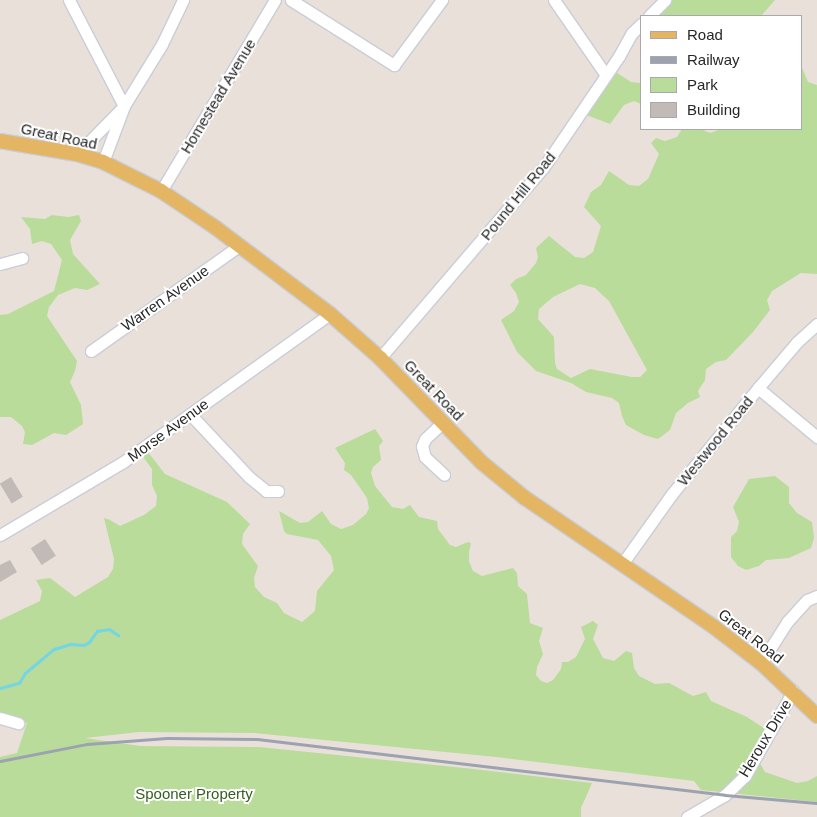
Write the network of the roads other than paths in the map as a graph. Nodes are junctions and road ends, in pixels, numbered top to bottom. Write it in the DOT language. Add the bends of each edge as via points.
graph roads {
  1 [pos="69,0"];
  2 [pos="184,0"];
  3 [pos="275,0"];
  4 [pos="291,0"];
  5 [pos="442,0"];
  6 [pos="554,0"];
  7 [pos="665,0"];
  8 [pos="649,15"];
  9 [pos="640,25"];
  10 [pos="606,75"];
  11 [pos="124,106"];
  12 [pos="0,141"];
  13 [pos="77,154"];
  14 [pos="103,162"];
  15 [pos="161,191"];
  16 [pos="240,245"];
  17 [pos="22,258"];
  18 [pos="0,264"];
  19 [pos="330,314"];
  20 [pos="817,324"];
  21 [pos="91,351"];
  22 [pos="380,358"];
  23 [pos="758,388"];
  24 [pos="190,414"];
  25 [pos="442,423"];
  26 [pos="817,437"];
  27 [pos="444,475"];
  28 [pos="278,491"];
  29 [pos="0,535"];
  30 [pos="622,564"];
  31 [pos="817,596"];
  32 [pos="761,663"];
  33 [pos="793,691"];
  34 [pos="817,716"];
  35 [pos="0,718"];
  36 [pos="18,723"];
  37 [pos="687,817"];
  1 -- 11 [label="street"];
  2 -- 11 [label="street" via="162,44"];
  3 -- 15 [label="street, Homestead Avenue"];
  4 -- 5 [label="street" via="394,65"];
  6 -- 10 [label="street"];
  7 -- 8 [label="street"];
  9 -- 10 [label="street, Pound Hill Road"];
  10 -- 22 [label="street, Pound Hill Road" via="544,168"];
  11 -- 13 [label="street"];
  11 -- 14 [label="street"];
  12 -- 13 [label="main road, Great Road"];
  13 -- 14 [label="main road, Great Road"];
  14 -- 15 [label="main road, Great Road"];
  15 -- 16 [label="main road, Great Road"];
  16 -- 19 [label="main road, Great Road"];
  16 -- 21 [label="street, Warren Avenue"];
  17 -- 18 [label="street"];
  19 -- 22 [label="main road, Great Road"];
  19 -- 24 [label="street, Morse Avenue"];
  20 -- 23 [label="street, Westwood Road" via="797,342"];
  22 -- 25 [label="main road, Great Road"];
  23 -- 26 [label="street"];
  23 -- 30 [label="street, Westwood Road" via="671,495"];
  24 -- 28 [label="street" via="266,492"];
  24 -- 29 [label="street, Morse Avenue" via="123,462"];
  25 -- 27 [label="street" via="422,446 425,457"];
  25 -- 30 [label="main road, Great Road" via="481,462 525,498"];
  30 -- 32 [label="main road, Great Road"];
  31 -- 32 [label="street" via="807,600 787,622"];
  32 -- 33 [label="main road, Great Road"];
  33 -- 34 [label="main road, Great Road"];
  33 -- 37 [label="street, Heroux Drive" via="745,776 725,795"];
  35 -- 36 [label="street"];
}
